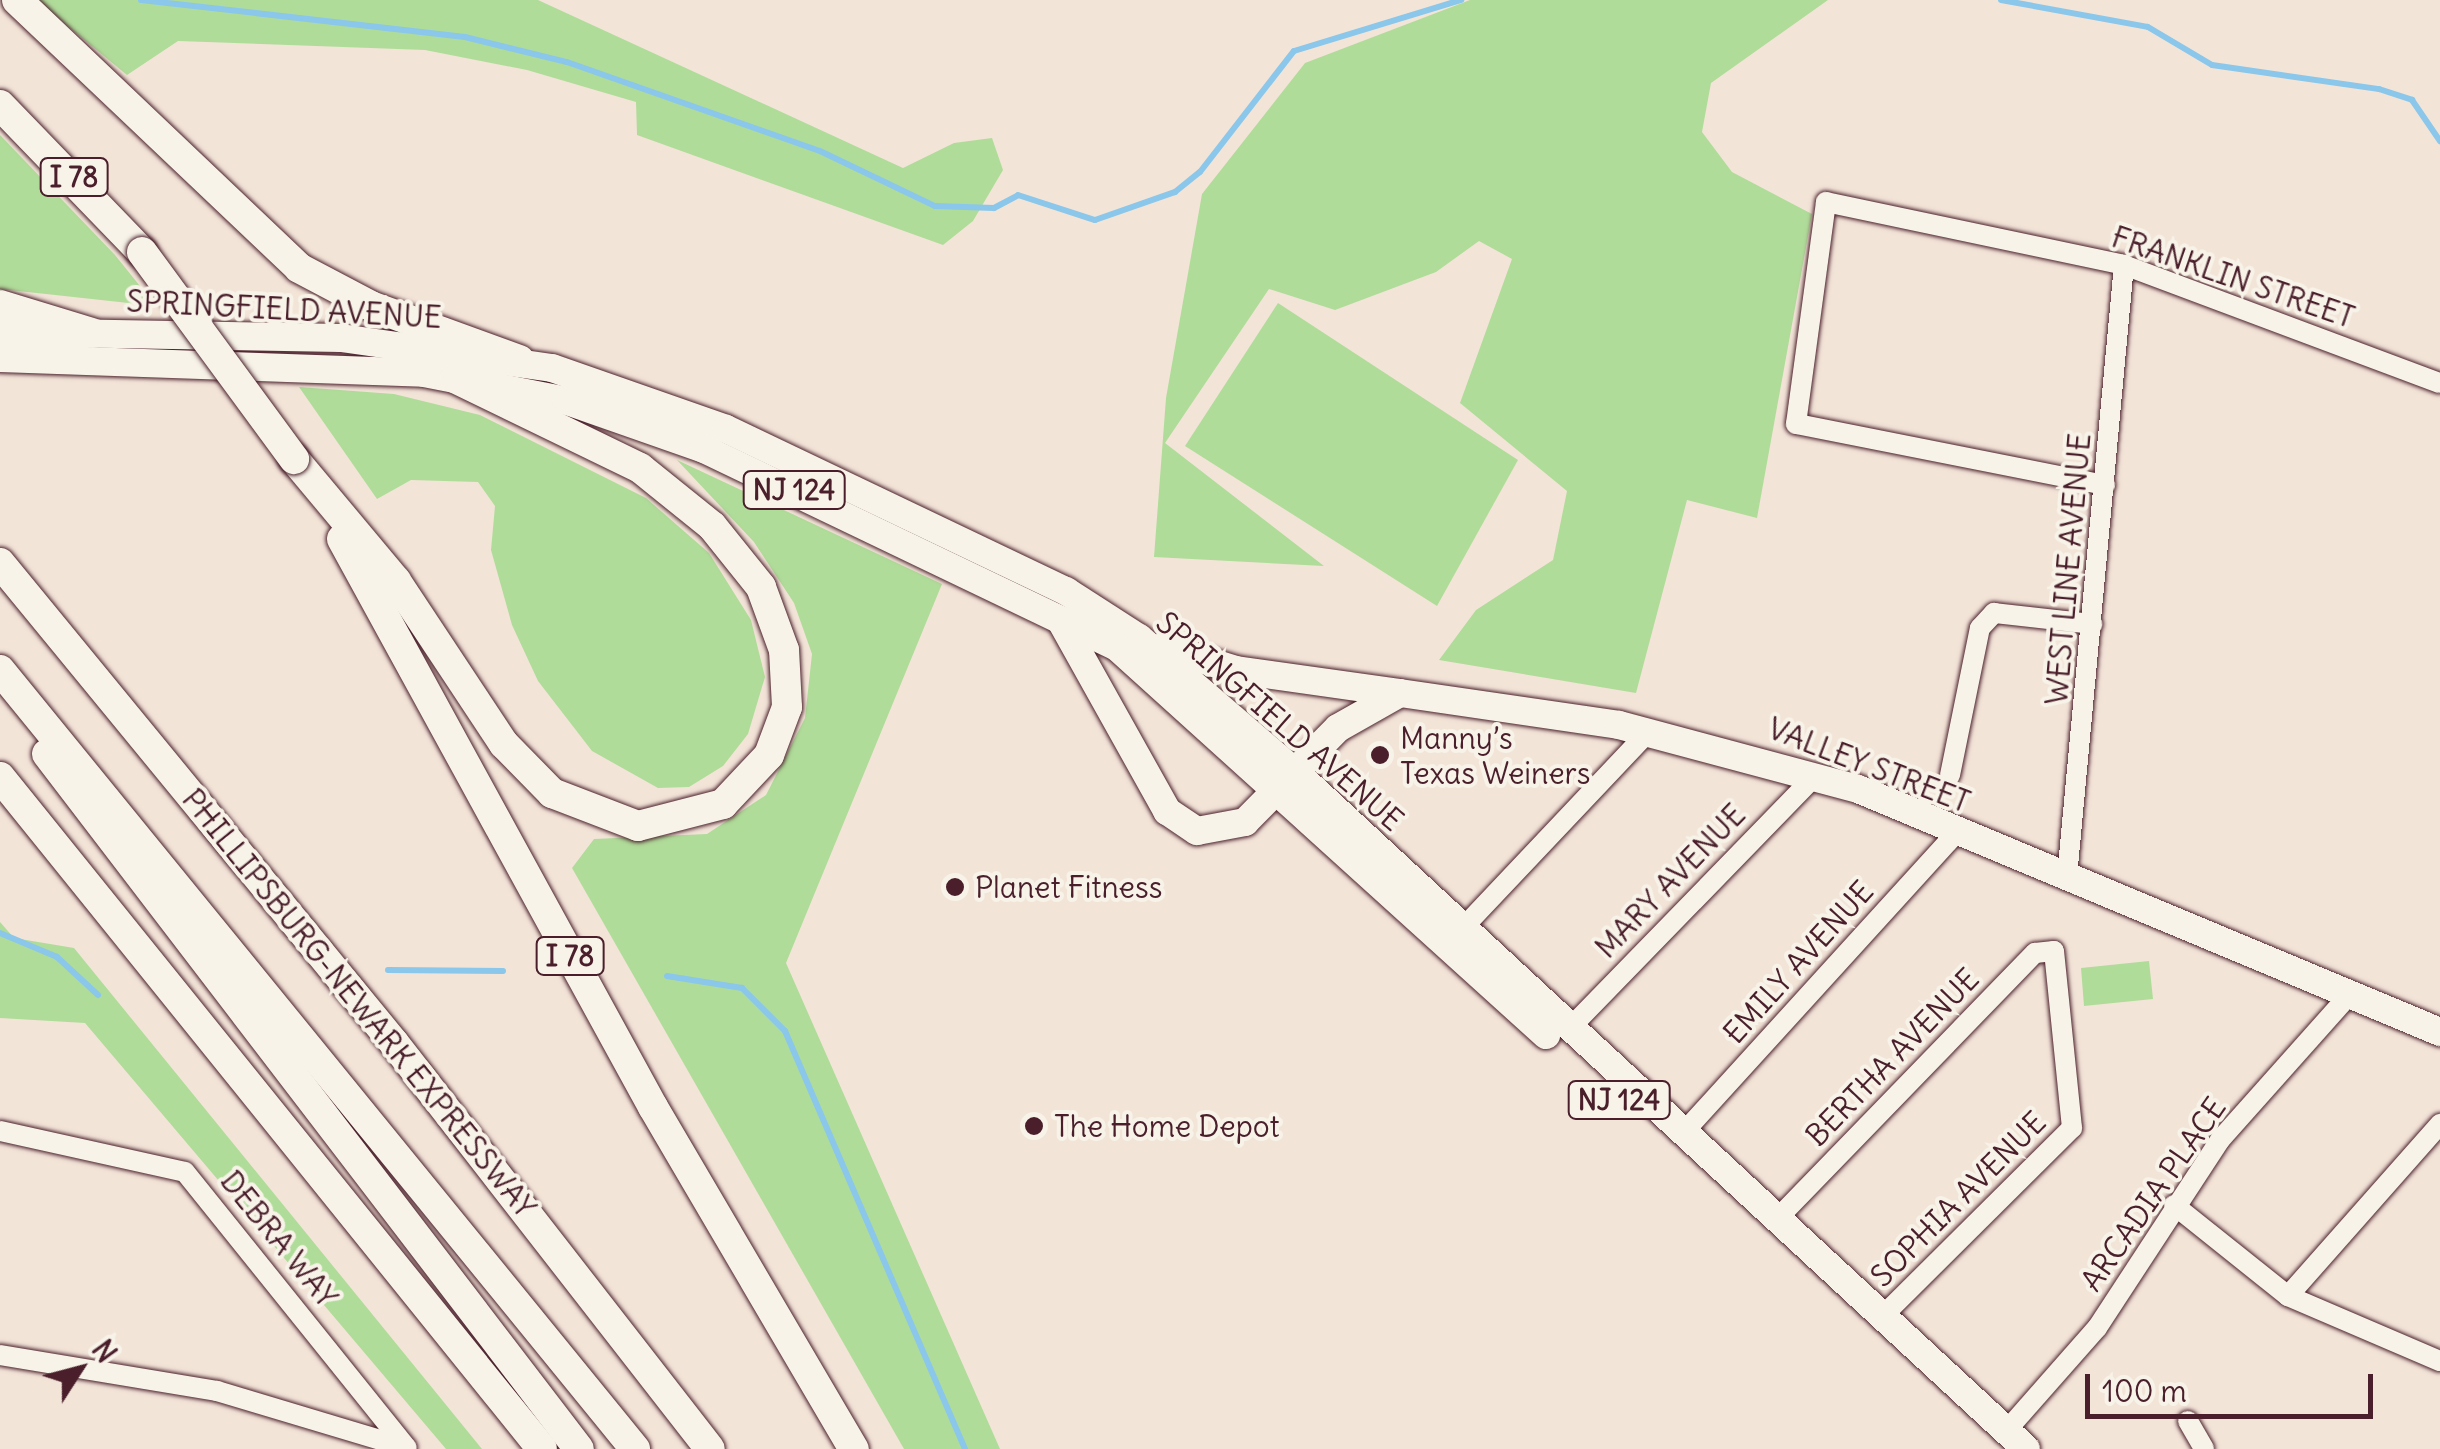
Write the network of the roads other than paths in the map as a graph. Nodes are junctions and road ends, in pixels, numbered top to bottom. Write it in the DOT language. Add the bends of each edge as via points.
graph roads {
  1 [pos="17,0"];
  2 [pos="0,105"];
  3 [pos="2124,266"];
  4 [pos="0,305"];
  5 [pos="0,332"];
  6 [pos="92,333"];
  7 [pos="0,358"];
  8 [pos="519,360"];
  9 [pos="455,378"];
  10 [pos="2440,383"];
  11 [pos="294,459"];
  12 [pos="2104,485"];
  13 [pos="0,564"];
  14 [pos="1059,617"];
  15 [pos="2092,624"];
  16 [pos="1139,638"];
  17 [pos="0,670"];
  18 [pos="0,691"];
  19 [pos="1400,694"];
  20 [pos="1650,731"];
  21 [pos="1950,774"];
  22 [pos="1816,775"];
  23 [pos="0,777"];
  24 [pos="1286,781"];
  25 [pos="1956,832"];
  26 [pos="2067,877"];
  27 [pos="1460,932"];
  28 [pos="2350,994"];
  29 [pos="1568,1030"];
  30 [pos="2440,1032"];
  31 [pos="2440,1124"];
  32 [pos="2072,1128"];
  33 [pos="0,1132"];
  34 [pos="1684,1132"];
  35 [pos="2174,1205"];
  36 [pos="1776,1220"];
  37 [pos="2288,1296"];
  38 [pos="1886,1313"];
  39 [pos="0,1356"];
  40 [pos="2440,1360"];
  41 [pos="2188,1421"];
  42 [pos="2016,1440"];
  43 [pos="407,1448"];
  44 [pos="542,1449"];
  45 [pos="579,1449"];
  46 [pos="635,1449"];
  47 [pos="710,1449"];
  48 [pos="854,1449"];
  49 [pos="2204,1449"];
  1 -- 8 [label="highway" via="288,260 346,296"];
  2 -- 11 [label="highway, I 78, bridge" via="142,252"];
  3 -- 10 [label="street, FRANKLIN STREET"];
  3 -- 12 [label="street, WEST LINE AVENUE"];
  3 -- 12 [label="street, FRANKLIN STREET" via="1826,202 1790,415 1796,424 1868,444"];
  4 -- 6 [label="highway"];
  5 -- 6 [label="main road, SPRINGFIELD AVENUE / NJ 124"];
  6 -- 8 [label="main road, SPRINGFIELD AVENUE / NJ 124" via="340,338"];
  7 -- 9 [label="main road, SPRINGFIELD AVENUE / NJ 124" via="317,364"];
  8 -- 16 [label="main road, SPRINGFIELD AVENUE / NJ 124" via="726,429 1026,570"];
  9 -- 11 [label="highway" via="640,468 712,526 761,587 784,650 787,707 770,756 723,804 638,826 552,793 504,744 396,581"];
  9 -- 14 [label="main road, SPRINGFIELD AVENUE / NJ 124" via="568,401 704,449"];
  11 -- 48 [label="highway, I 78" via="724,1234"];
  12 -- 15 [label="street, WEST LINE AVENUE"];
  13 -- 47 [label="highway, PHILLIPSBURG-NEWARK EXPRESSWAY" via="394,1043"];
  14 -- 24 [label="main road, SPRINGFIELD AVENUE / NJ 124" via="1116,646"];
  14 -- 24 [label="main road" via="1184,825 1219,833"];
  15 -- 21 [label="street" via="1994,612 1980,628"];
  15 -- 26 [label="street, WEST LINE AVENUE"];
  16 -- 19 [label="main road, VALLEY STREET" via="1236,670"];
  16 -- 24 [label="main road, SPRINGFIELD AVENUE / NJ 124"];
  17 -- 46 [label="highway, PHILLIPSBURG-NEWARK EXPRESSWAY"];
  18 -- 45 [label="highway"];
  19 -- 20 [label="main road, VALLEY STREET"];
  19 -- 24 [label="main road" via="1352,717"];
  20 -- 22 [label="main road, VALLEY STREET"];
  20 -- 27 [label="street"];
  22 -- 25 [label="main road, VALLEY STREET"];
  22 -- 29 [label="street, MARY AVENUE"];
  23 -- 44 [label="highway"];
  24 -- 27 [label="main road, SPRINGFIELD AVENUE / NJ 124"];
  24 -- 36 [label="main road, SPRINGFIELD AVENUE / NJ 124" via="1705,1175"];
  25 -- 26 [label="main road, VALLEY STREET"];
  25 -- 34 [label="street, EMILY AVENUE"];
  26 -- 28 [label="main road, VALLEY STREET"];
  27 -- 29 [label="main road, SPRINGFIELD AVENUE / NJ 124"];
  28 -- 30 [label="main road, VALLEY STREET"];
  28 -- 35 [label="street, ARCADIA PLACE"];
  29 -- 34 [label="main road, SPRINGFIELD AVENUE / NJ 124"];
  31 -- 37 [label="street"];
  32 -- 36 [label="street, BERTHA AVENUE" via="2057,954 2034,954"];
  32 -- 38 [label="street, SOPHIA AVENUE"];
  33 -- 43 [label="street, DEBRA WAY" via="185,1172"];
  34 -- 36 [label="main road, SPRINGFIELD AVENUE / NJ 124"];
  35 -- 37 [label="street"];
  35 -- 42 [label="street, ARCADIA PLACE"];
  36 -- 38 [label="main road, SPRINGFIELD AVENUE / NJ 124"];
  37 -- 40 [label="street"];
  38 -- 42 [label="main road, SPRINGFIELD AVENUE / NJ 124"];
  39 -- 43 [label="street" via="217,1392"];
  41 -- 49 [label="street"];
}
